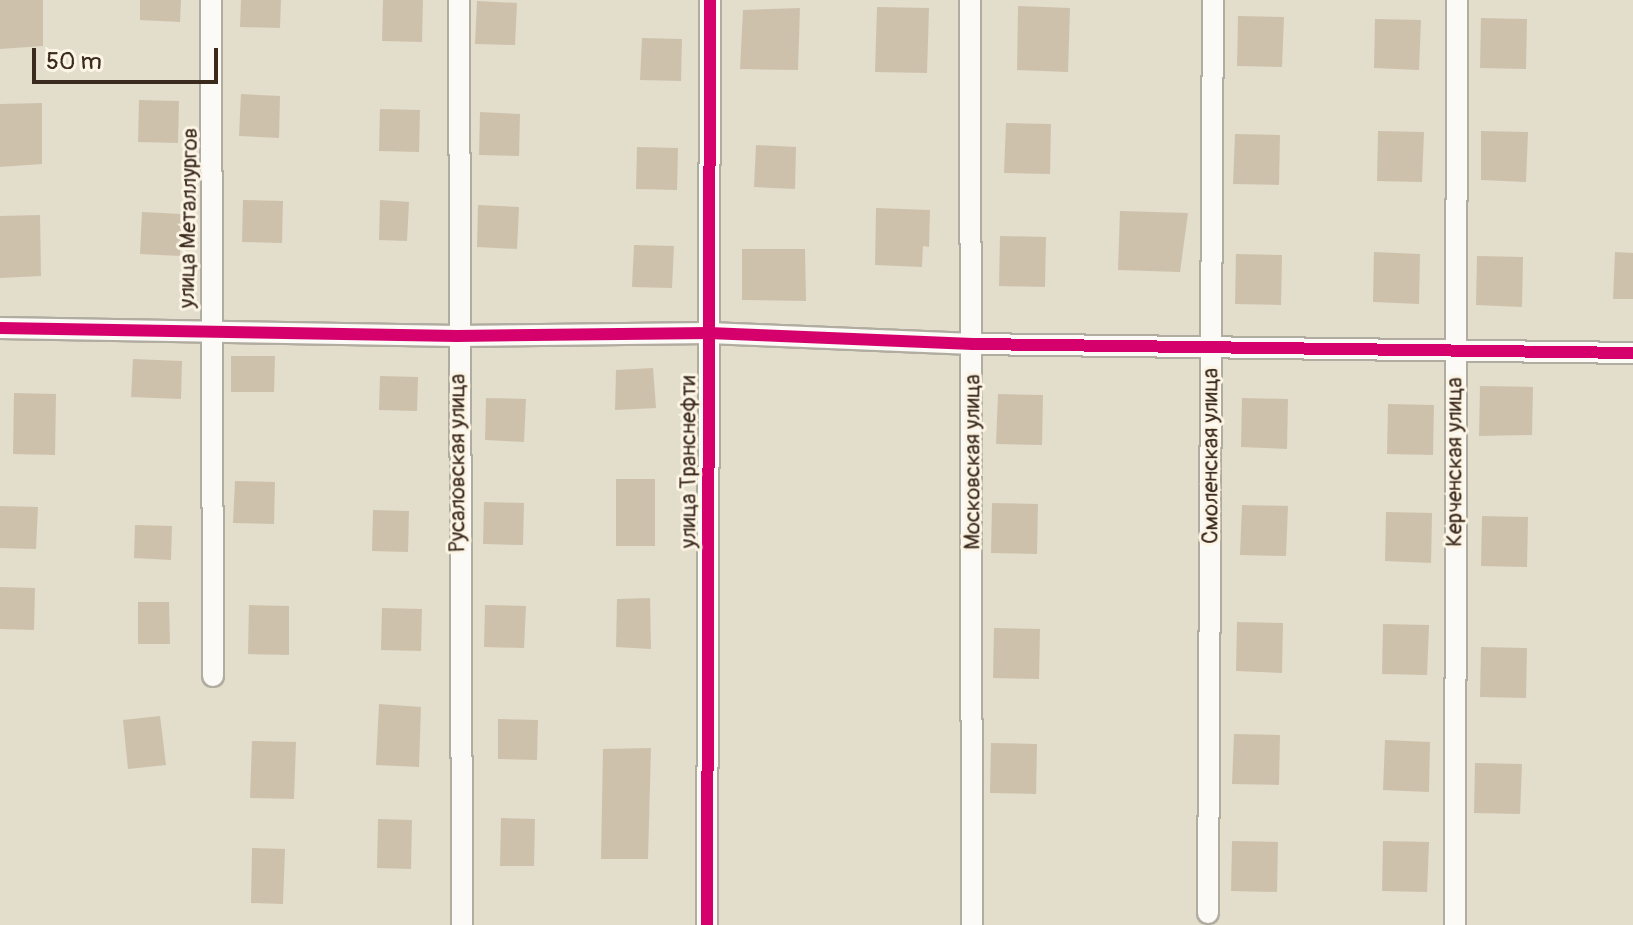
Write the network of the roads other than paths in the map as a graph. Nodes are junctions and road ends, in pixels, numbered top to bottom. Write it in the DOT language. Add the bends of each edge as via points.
graph roads {
  1 [pos="211,0"];
  2 [pos="459,0"];
  3 [pos="710,0"];
  4 [pos="970,0"];
  5 [pos="1213,0"];
  6 [pos="1457,0"];
  7 [pos="0,328"];
  8 [pos="208,332"];
  9 [pos="709,333"];
  10 [pos="457,336"];
  11 [pos="973,344"];
  12 [pos="1211,348"];
  13 [pos="1456,351"];
  14 [pos="1633,353"];
  15 [pos="213,676"];
  16 [pos="1208,913"];
  17 [pos="462,925"];
  18 [pos="707,925"];
  19 [pos="972,925"];
  20 [pos="1455,925"];
  1 -- 8 [label="street, улица Металлургов"];
  2 -- 10 [label="street, Русаловская улица"];
  3 -- 9 [label="street, улица Транснефти"];
  4 -- 11 [label="street, Московская улица"];
  5 -- 12 [label="street, Смоленская улица"];
  6 -- 13 [label="street, Керченская улица"];
  7 -- 8 [label="street"];
  8 -- 10 [label="street"];
  8 -- 15 [label="street, улица Металлургов"];
  9 -- 10 [label="street"];
  9 -- 11 [label="street"];
  9 -- 18 [label="street, улица Транснефти"];
  10 -- 17 [label="street, Русаловская улица"];
  11 -- 12 [label="street"];
  11 -- 19 [label="street, Московская улица"];
  12 -- 13 [label="street"];
  12 -- 16 [label="street, Смоленская улица"];
  13 -- 14 [label="street"];
  13 -- 20 [label="street, Керченская улица"];
}
